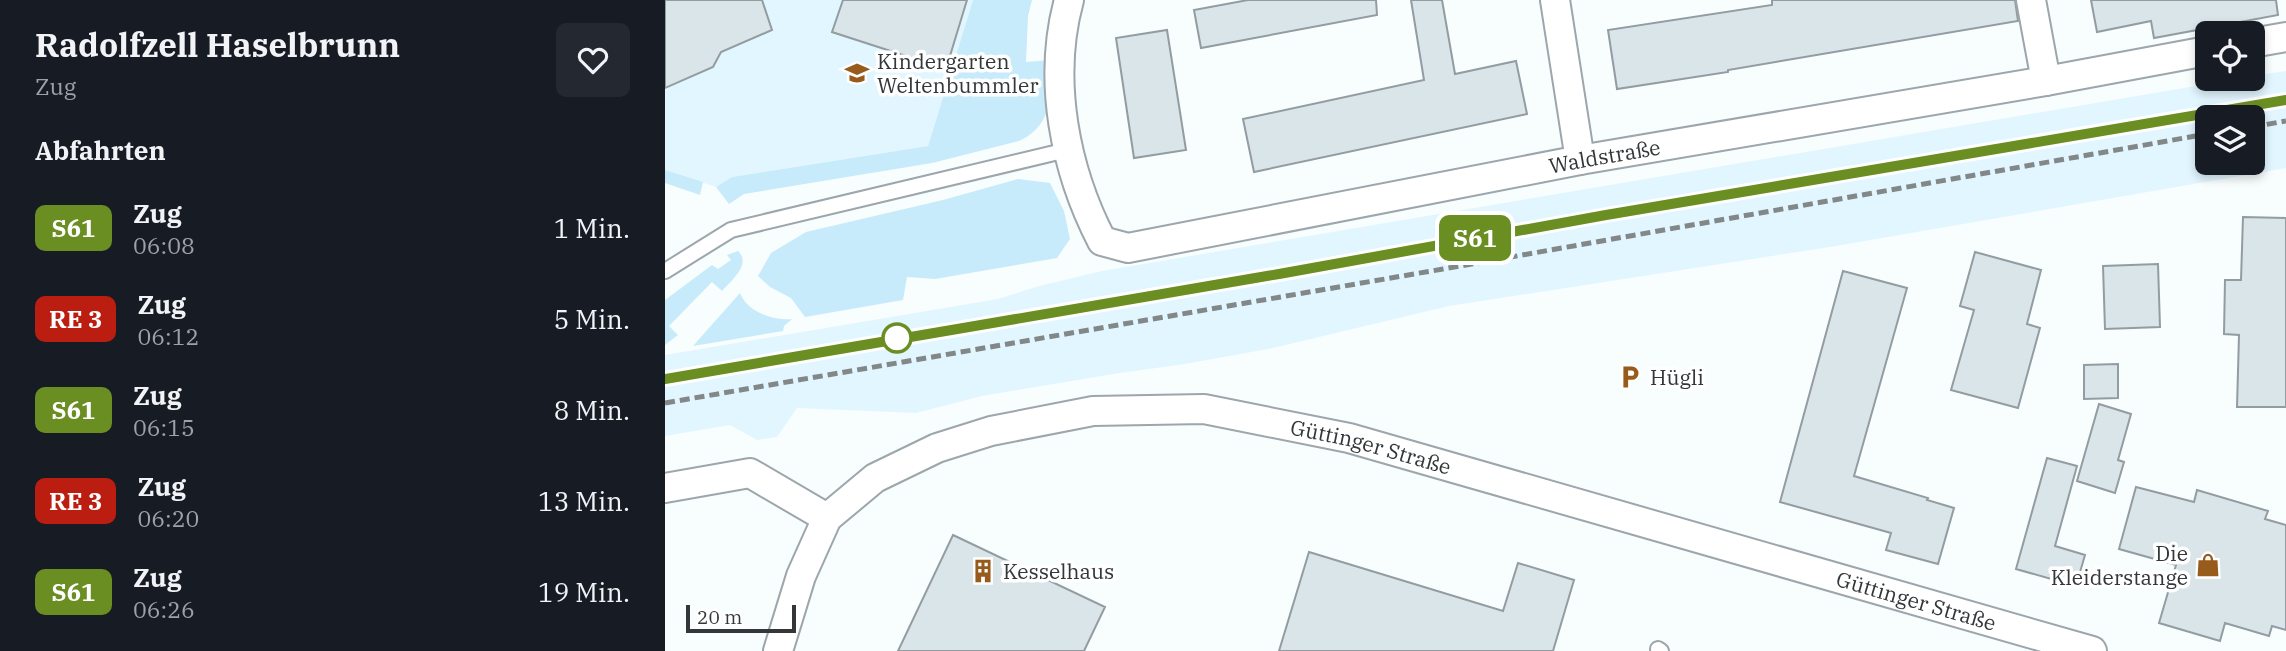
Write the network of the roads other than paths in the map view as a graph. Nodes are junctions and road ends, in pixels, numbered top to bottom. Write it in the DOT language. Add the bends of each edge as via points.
graph roads {
  1 [pos="1069,0"];
  2 [pos="1555,0"];
  3 [pos="2031,0"];
  4 [pos="2286,37"];
  5 [pos="2265,41"];
  6 [pos="2195,53"];
  7 [pos="2046,81"];
  8 [pos="1067,150"];
  9 [pos="1580,160"];
  10 [pos="665,271"];
  11 [pos="665,488"];
  12 [pos="827,518"];
  13 [pos="778,651"];
  14 [pos="2092,651"];
  1 -- 8 [label="street" via="1060,60"];
  2 -- 9 [label="street"];
  3 -- 7 [label="street"];
  4 -- 5 [label="street"];
  6 -- 7 [label="street, Waldstraße"];
  7 -- 9 [label="street, Waldstraße"];
  8 -- 9 [label="street, Waldstraße" via="1102,242 1128,248"];
  8 -- 10 [label="lane" via="731,230"];
  11 -- 12 [label="street" via="750,473"];
  12 -- 13 [label="street" via="801,576"];
  12 -- 14 [label="street, Güttinger Straße" via="875,478 937,448 991,431 1093,411 1204,409 1349,438"];
}
